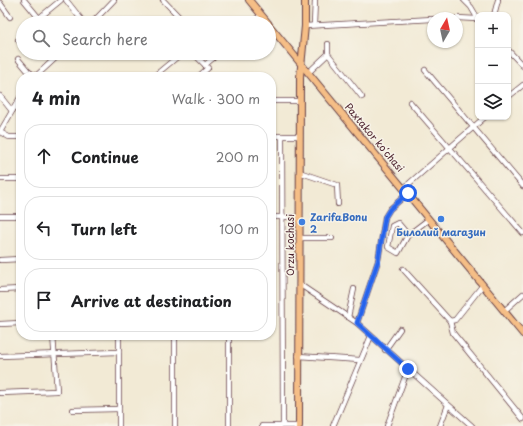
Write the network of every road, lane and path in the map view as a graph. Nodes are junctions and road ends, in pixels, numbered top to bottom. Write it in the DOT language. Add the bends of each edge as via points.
graph roads {
  1 [pos="24,0"];
  2 [pos="61,0"];
  3 [pos="66,0"];
  4 [pos="114,0"];
  5 [pos="163,0"];
  6 [pos="249,0"];
  7 [pos="305,0"];
  8 [pos="315,0"];
  9 [pos="464,0"];
  10 [pos="498,0"];
  11 [pos="0,3"];
  12 [pos="495,12"];
  13 [pos="475,14"];
  14 [pos="261,15"];
  15 [pos="36,16"];
  16 [pos="46,16"];
  17 [pos="79,16"];
  18 [pos="99,16"];
  19 [pos="178,16"];
  20 [pos="10,17"];
  21 [pos="463,18"];
  22 [pos="427,19"];
  23 [pos="475,19"];
  24 [pos="314,25"];
  25 [pos="305,26"];
  26 [pos="276,33"];
  27 [pos="328,44"];
  28 [pos="511,53"];
  29 [pos="328,54"];
  30 [pos="19,60"];
  31 [pos="54,60"];
  32 [pos="174,60"];
  33 [pos="200,60"];
  34 [pos="211,60"];
  35 [pos="302,64"];
  36 [pos="205,65"];
  37 [pos="523,66"];
  38 [pos="425,70"];
  39 [pos="29,72"];
  40 [pos="41,72"];
  41 [pos="159,72"];
  42 [pos="204,72"];
  43 [pos="308,72"];
  44 [pos="523,84"];
  45 [pos="511,94"];
  46 [pos="0,96"];
  47 [pos="362,97"];
  48 [pos="276,100"];
  49 [pos="300,101"];
  50 [pos="410,102"];
  51 [pos="16,104"];
  52 [pos="12,111"];
  53 [pos="482,120"];
  54 [pos="474,127"];
  55 [pos="0,132"];
  56 [pos="276,136"];
  57 [pos="282,136"];
  58 [pos="300,136"];
  59 [pos="16,137"];
  60 [pos="449,148"];
  61 [pos="299,172"];
  62 [pos="0,179"];
  63 [pos="16,179"];
  64 [pos="523,186"];
  65 [pos="406,190"];
  66 [pos="338,204"];
  67 [pos="0,216"];
  68 [pos="16,216"];
  69 [pos="276,217"];
  70 [pos="282,217"];
  71 [pos="299,217"];
  72 [pos="429,219"];
  73 [pos="523,233"];
  74 [pos="408,235"];
  75 [pos="299,238"];
  76 [pos="332,238"];
  77 [pos="16,259"];
  78 [pos="0,260"];
  79 [pos="403,269"];
  80 [pos="299,284"];
  81 [pos="482,286"];
  82 [pos="16,289"];
  83 [pos="354,289"];
  84 [pos="0,290"];
  85 [pos="523,294"];
  86 [pos="504,311"];
  87 [pos="348,317"];
  88 [pos="450,321"];
  89 [pos="16,323"];
  90 [pos="357,323"];
  91 [pos="0,324"];
  92 [pos="400,329"];
  93 [pos="523,334"];
  94 [pos="371,336"];
  95 [pos="54,340"];
  96 [pos="119,340"];
  97 [pos="175,340"];
  98 [pos="229,340"];
  99 [pos="385,350"];
  100 [pos="119,352"];
  101 [pos="55,354"];
  102 [pos="0,356"];
  103 [pos="298,356"];
  104 [pos="360,360"];
  105 [pos="408,369"];
  106 [pos="0,393"];
  107 [pos="448,405"];
  108 [pos="119,409"];
  109 [pos="73,410"];
  110 [pos="523,419"];
  111 [pos="119,426"];
  112 [pos="175,426"];
  113 [pos="229,426"];
  114 [pos="262,426"];
  115 [pos="283,426"];
  116 [pos="299,426"];
  117 [pos="333,426"];
  118 [pos="387,426"];
  119 [pos="440,426"];
  120 [pos="472,426"];
  1 -- 15 [label="street"];
  2 -- 16 [label="street"];
  3 -- 17 [label="street"];
  4 -- 18 [label="street"];
  5 -- 19 [label="street"];
  6 -- 14 [label="main road, Paxtakor koʻchasi"];
  7 -- 25 [label="main road, Orzu kochasi"];
  8 -- 24 [label="street"];
  9 -- 13 [label="street"];
  10 -- 12 [label="street"];
  11 -- 20 [label="street"];
  21 -- 23 [label="street"];
  22 -- 24 [label="street"];
  24 -- 25 [label="street"];
  25 -- 35 [label="main road, Orzu kochasi"];
  26 -- 35 [label="main road, Paxtakor koʻchasi"];
  27 -- 29 [label="street"];
  28 -- 37 [label="street"];
  29 -- 43 [label="street"];
  29 -- 47 [label="street"];
  30 -- 39 [label="street"];
  31 -- 40 [label="street"];
  32 -- 41 [label="street"];
  33 -- 36 [label="street"];
  34 -- 36 [label="street"];
  35 -- 43 [label="main road, Paxtakor koʻchasi"];
  35 -- 49 [label="main road, Orzu kochasi"];
  36 -- 42 [label="street" via="208,68"];
  38 -- 54 [label="street"];
  43 -- 65 [label="main road, Paxtakor koʻchasi"];
  44 -- 45 [label="street"];
  46 -- 52 [label="street"];
  48 -- 49 [label="street"];
  49 -- 58 [label="main road, Orzu kochasi"];
  50 -- 60 [label="street"];
  51 -- 52 [label="street"];
  52 -- 55 [label="street"];
  53 -- 54 [label="street"];
  54 -- 60 [label="street"];
  54 -- 64 [label="street"];
  55 -- 59 [label="street" via="9,137"];
  56 -- 57 [label="street"];
  57 -- 58 [label="street"];
  57 -- 70 [label="street"];
  58 -- 61 [label="main road, Orzu kochasi"];
  60 -- 65 [label="street"];
  60 -- 73 [label="street"];
  61 -- 66 [label="street" via="337,185"];
  61 -- 71 [label="main road, Orzu kochasi"];
  62 -- 63 [label="street"];
  65 -- 72 [label="main road, Paxtakor koʻchasi"];
  65 -- 90 [label="street" via="385,217 378,261"];
  67 -- 68 [label="street"];
  69 -- 70 [label="street"];
  70 -- 71 [label="street"];
  70 -- 115 [label="street"];
  71 -- 75 [label="main road, Orzu kochasi"];
  72 -- 74 [label="street"];
  72 -- 81 [label="main road, Paxtakor koʻchasi"];
  74 -- 74 [label="street" via="398,223 392,226 388,247 398,253"];
  75 -- 76 [label="street"];
  75 -- 80 [label="main road, Orzu kochasi"];
  77 -- 78 [label="street"];
  79 -- 88 [label="street"];
  80 -- 87 [label="street"];
  80 -- 103 [label="main road, Orzu kochasi"];
  81 -- 86 [label="main road, Paxtakor koʻchasi"];
  81 -- 88 [label="street" via="455,320"];
  82 -- 84 [label="street"];
  83 -- 87 [label="street"];
  85 -- 86 [label="street"];
  86 -- 93 [label="main road, Paxtakor koʻchasi"];
  87 -- 90 [label="street"];
  88 -- 110 [label="street" via="453,333"];
  89 -- 91 [label="street"];
  90 -- 94 [label="street"];
  92 -- 99 [label="street"];
  94 -- 99 [label="street"];
  94 -- 104 [label="street"];
  95 -- 101 [label="street"];
  96 -- 100 [label="street"];
  97 -- 112 [label="street"];
  98 -- 113 [label="street"];
  99 -- 105 [label="street"];
  100 -- 101 [label="street"];
  100 -- 108 [label="street"];
  101 -- 102 [label="street"];
  101 -- 106 [label="street" via="57,391"];
  103 -- 104 [label="street"];
  103 -- 116 [label="main road, Orzu kochasi"];
  104 -- 117 [label="street"];
  105 -- 107 [label="street"];
  105 -- 118 [label="street"];
  107 -- 119 [label="street"];
  107 -- 120 [label="street"];
  108 -- 109 [label="street"];
  108 -- 111 [label="street"];
  114 -- 115 [label="street"];
  115 -- 116 [label="street"];
}
